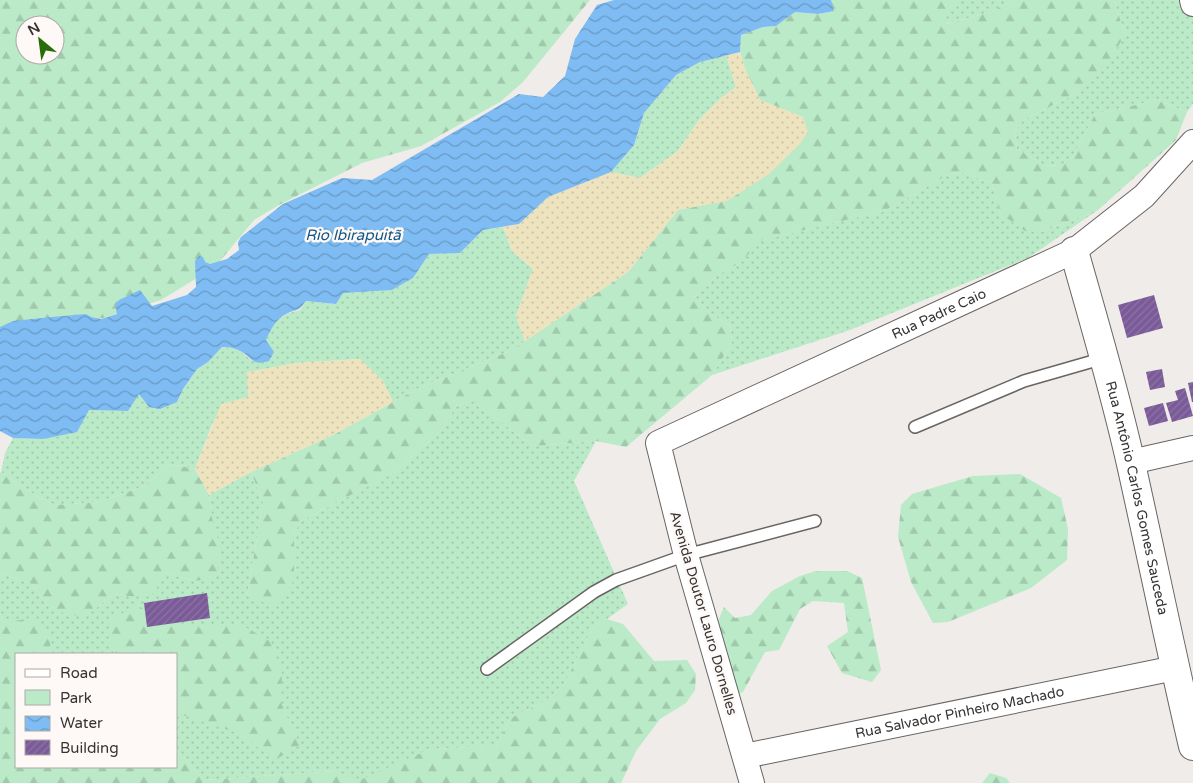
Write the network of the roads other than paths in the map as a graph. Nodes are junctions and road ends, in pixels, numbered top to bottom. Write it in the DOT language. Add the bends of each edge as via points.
graph roads {
  1 [pos="1192,0"];
  2 [pos="1193,4"];
  3 [pos="1193,142"];
  4 [pos="1074,251"];
  5 [pos="1104,358"];
  6 [pos="914,426"];
  7 [pos="658,443"];
  8 [pos="1193,448"];
  9 [pos="1131,462"];
  10 [pos="815,521"];
  11 [pos="686,555"];
  12 [pos="1175,668"];
  13 [pos="487,669"];
  14 [pos="1193,746"];
  15 [pos="744,756"];
  16 [pos="752,783"];
  1 -- 2 [label="street"];
  3 -- 4 [label="street, Rua Padre Caio" via="1144,196"];
  4 -- 5 [label="street, Rua Antônio Carlos Gomes Sauceda"];
  4 -- 7 [label="street, Rua Padre Caio"];
  5 -- 6 [label="lane" via="1024,382"];
  5 -- 9 [label="street, Rua Antônio Carlos Gomes Sauceda"];
  7 -- 11 [label="street, Avenida Doutor Lauro Dornelles"];
  8 -- 9 [label="street"];
  9 -- 12 [label="street, Rua Antônio Carlos Gomes Sauceda"];
  10 -- 11 [label="lane"];
  11 -- 13 [label="lane" via="616,580 594,592"];
  11 -- 15 [label="street, Avenida Doutor Lauro Dornelles"];
  12 -- 14 [label="street, Rua Antônio Carlos Gomes Sauceda"];
  12 -- 15 [label="street, Rua Salvador Pinheiro Machado"];
  15 -- 16 [label="street, Avenida Doutor Lauro Dornelles"];
}
